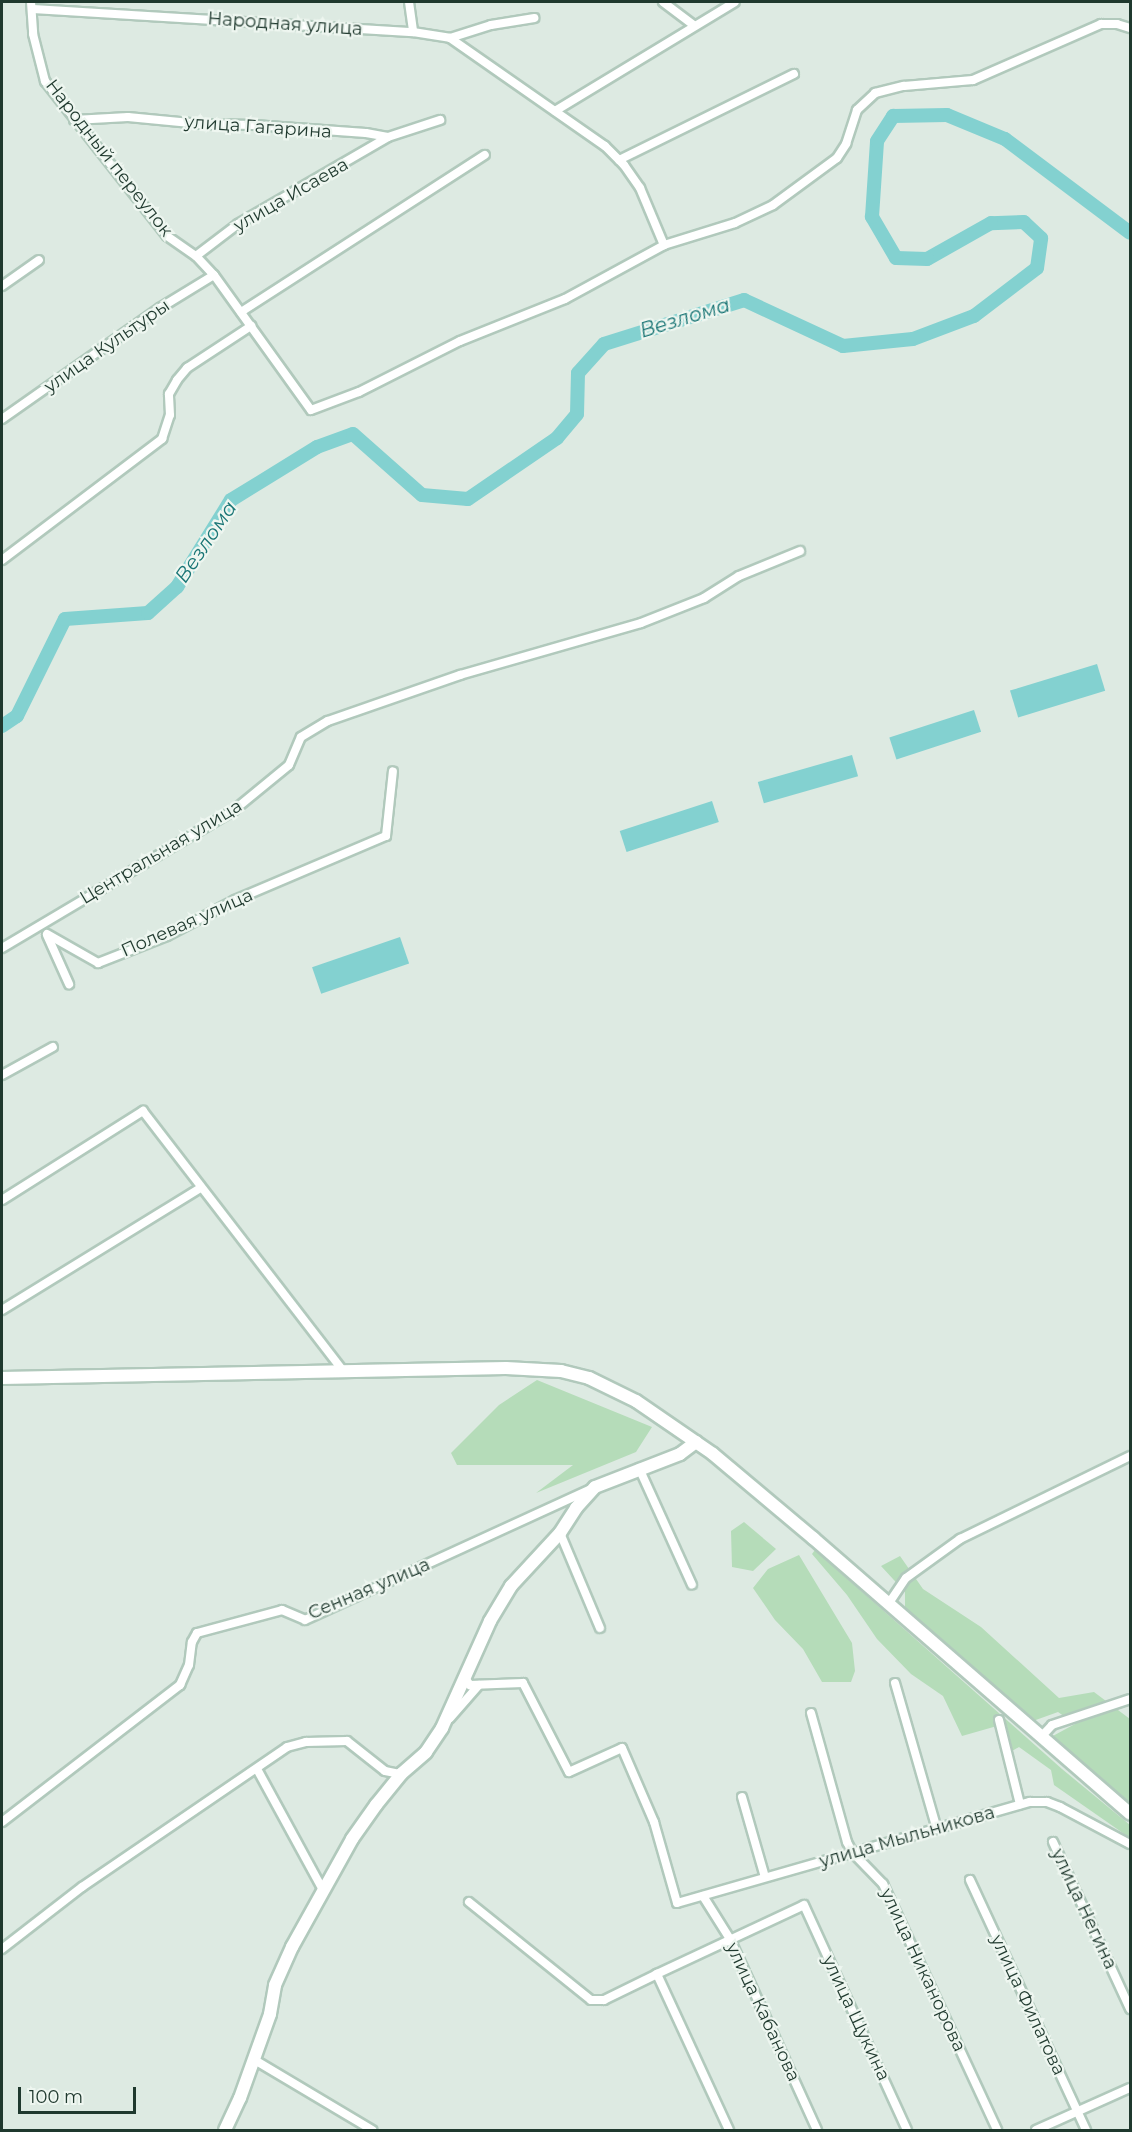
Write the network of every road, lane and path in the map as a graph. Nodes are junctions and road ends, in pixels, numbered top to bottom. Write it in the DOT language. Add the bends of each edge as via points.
graph roads {
  1 [pos="409,2"];
  2 [pos="663,2"];
  3 [pos="735,2"];
  4 [pos="32,5"];
  5 [pos="534,18"];
  6 [pos="694,25"];
  7 [pos="1131,28"];
  8 [pos="413,32"];
  9 [pos="450,38"];
  10 [pos="794,74"];
  11 [pos="555,111"];
  12 [pos="74,120"];
  13 [pos="440,120"];
  14 [pos="388,137"];
  15 [pos="485,155"];
  16 [pos="619,160"];
  17 [pos="664,245"];
  18 [pos="196,256"];
  19 [pos="39,260"];
  20 [pos="214,275"];
  21 [pos="2,286"];
  22 [pos="241,312"];
  23 [pos="251,326"];
  24 [pos="2,419"];
  25 [pos="801,551"];
  26 [pos="2,560"];
  27 [pos="393,771"];
  28 [pos="38,926"];
  29 [pos="47,934"];
  30 [pos="2,948"];
  31 [pos="69,984"];
  32 [pos="53,1047"];
  33 [pos="2,1075"];
  34 [pos="200,1188"];
  35 [pos="2,1200"];
  36 [pos="2,1310"];
  37 [pos="344,1372"];
  38 [pos="2,1378"];
  39 [pos="696,1442"];
  40 [pos="1131,1455"];
  41 [pos="639,1468"];
  42 [pos="595,1487"];
  43 [pos="560,1533"];
  44 [pos="692,1585"];
  45 [pos="889,1603"];
  46 [pos="600,1628"];
  47 [pos="465,1678"];
  48 [pos="895,1683"];
  49 [pos="479,1685"];
  50 [pos="1131,1699"];
  51 [pos="811,1713"];
  52 [pos="999,1720"];
  53 [pos="442,1728"];
  54 [pos="1041,1737"];
  55 [pos="256,1768"];
  56 [pos="401,1774"];
  57 [pos="742,1797"];
  58 [pos="1020,1804"];
  59 [pos="1131,1814"];
  60 [pos="2,1822"];
  61 [pos="937,1829"];
  62 [pos="1053,1842"];
  63 [pos="1131,1844"];
  64 [pos="852,1852"];
  65 [pos="765,1877"];
  66 [pos="970,1880"];
  67 [pos="323,1890"];
  68 [pos="703,1896"];
  69 [pos="469,1902"];
  70 [pos="730,1939"];
  71 [pos="2,1949"];
  72 [pos="657,1974"];
  73 [pos="1131,2009"];
  74 [pos="253,2058"];
  75 [pos="1131,2088"];
  76 [pos="1078,2111"];
  77 [pos="225,2130"];
  78 [pos="372,2130"];
  79 [pos="729,2130"];
  80 [pos="817,2130"];
  81 [pos="907,2130"];
  82 [pos="997,2130"];
  83 [pos="1036,2130"];
  84 [pos="1086,2130"];
  1 -- 8 [label="street"];
  2 -- 6 [label="street"];
  3 -- 6 [label="street"];
  4 -- 8 [label="street, Народная улица"];
  4 -- 12 [label="street, Народный переулок" via="33,34 45,81"];
  5 -- 9 [label="street, Народная улица" via="491,25"];
  6 -- 11 [label="street"];
  7 -- 17 [label="street" via="1101,24 973,80 903,86 875,93 857,110 837,158 786,198 735,223"];
  8 -- 9 [label="street, Народная улица"];
  9 -- 11 [label="street"];
  10 -- 16 [label="street"];
  11 -- 16 [label="street"];
  12 -- 14 [label="street, улица Гагарина" via="128,117"];
  12 -- 18 [label="street, Народный переулок" via="167,236"];
  13 -- 14 [label="street, улица Гагарина"];
  14 -- 18 [label="street, улица Исаева" via="238,224"];
  15 -- 22 [label="street"];
  16 -- 17 [label="street" via="639,188"];
  17 -- 23 [label="street, Народный переулок" via="565,299 460,341 359,392 311,410"];
  18 -- 20 [label="street, Народный переулок"];
  19 -- 21 [label="street"];
  20 -- 22 [label="street, Народный переулок"];
  20 -- 24 [label="street, улица Культуры" via="160,308"];
  22 -- 23 [label="street, Народный переулок"];
  23 -- 26 [label="street" via="188,368 177,380 169,394 170,415 162,439"];
  25 -- 28 [label="street, Центральная улица" via="642,623 460,675 328,721 301,737 289,765 233,812"];
  27 -- 29 [label="street, Полевая улица" via="386,836 235,900 167,936 98,963"];
  28 -- 29 [label="street"];
  28 -- 30 [label="street, Центральная улица"];
  29 -- 31 [label="street"];
  32 -- 33 [label="street"];
  34 -- 35 [label="street" via="143,1111"];
  34 -- 36 [label="street"];
  34 -- 37 [label="street"];
  37 -- 38 [label="street"];
  37 -- 39 [label="street" via="506,1368 561,1371 617,1391"];
  39 -- 41 [label="street" via="680,1454"];
  39 -- 45 [label="street"];
  40 -- 45 [label="street" via="960,1539 906,1578"];
  41 -- 42 [label="street"];
  41 -- 44 [label="street"];
  42 -- 43 [label="street"];
  42 -- 60 [label="street, Сенная улица" via="304,1620 282,1610 197,1633 180,1685"];
  43 -- 46 [label="street"];
  43 -- 47 [label="street" via="511,1586 490,1621"];
  45 -- 54 [label="street"];
  47 -- 49 [label="street" via="470,1685"];
  47 -- 53 [label="street"];
  48 -- 61 [label="street"];
  49 -- 53 [label="street"];
  49 -- 68 [label="street, улица Мыльникова" via="523,1683 569,1773 622,1748 654,1821 677,1903"];
  50 -- 54 [label="street" via="1052,1725"];
  51 -- 64 [label="street, улица Никанорова"];
  52 -- 58 [label="street"];
  53 -- 56 [label="street" via="426,1752"];
  54 -- 59 [label="street"];
  55 -- 56 [label="street" via="294,1745 340,1740 353,1744 385,1771"];
  55 -- 67 [label="street"];
  55 -- 71 [label="street" via="82,1887"];
  56 -- 67 [label="street" via="358,1830"];
  57 -- 65 [label="street"];
  58 -- 61 [label="street, улица Мыльникова"];
  58 -- 63 [label="street, улица Мыльникова" via="1047,1802"];
  61 -- 64 [label="street, улица Мыльникова"];
  62 -- 73 [label="street, улица Негина"];
  64 -- 65 [label="street, улица Мыльникова"];
  64 -- 82 [label="street, улица Никанорова" via="883,1884"];
  65 -- 68 [label="street, улица Мыльникова"];
  66 -- 76 [label="street, улица Филатова"];
  67 -- 74 [label="street" via="275,1985 270,2014"];
  68 -- 70 [label="street, улица Кабанова"];
  69 -- 72 [label="street" via="591,2000 604,2000"];
  70 -- 72 [label="street"];
  70 -- 80 [label="street, улица Кабанова"];
  70 -- 81 [label="street, улица Щукина" via="804,1905"];
  72 -- 79 [label="street"];
  74 -- 77 [label="street"];
  74 -- 78 [label="street"];
  75 -- 76 [label="street"];
  76 -- 83 [label="street"];
  76 -- 84 [label="street, улица Филатова"];
}
